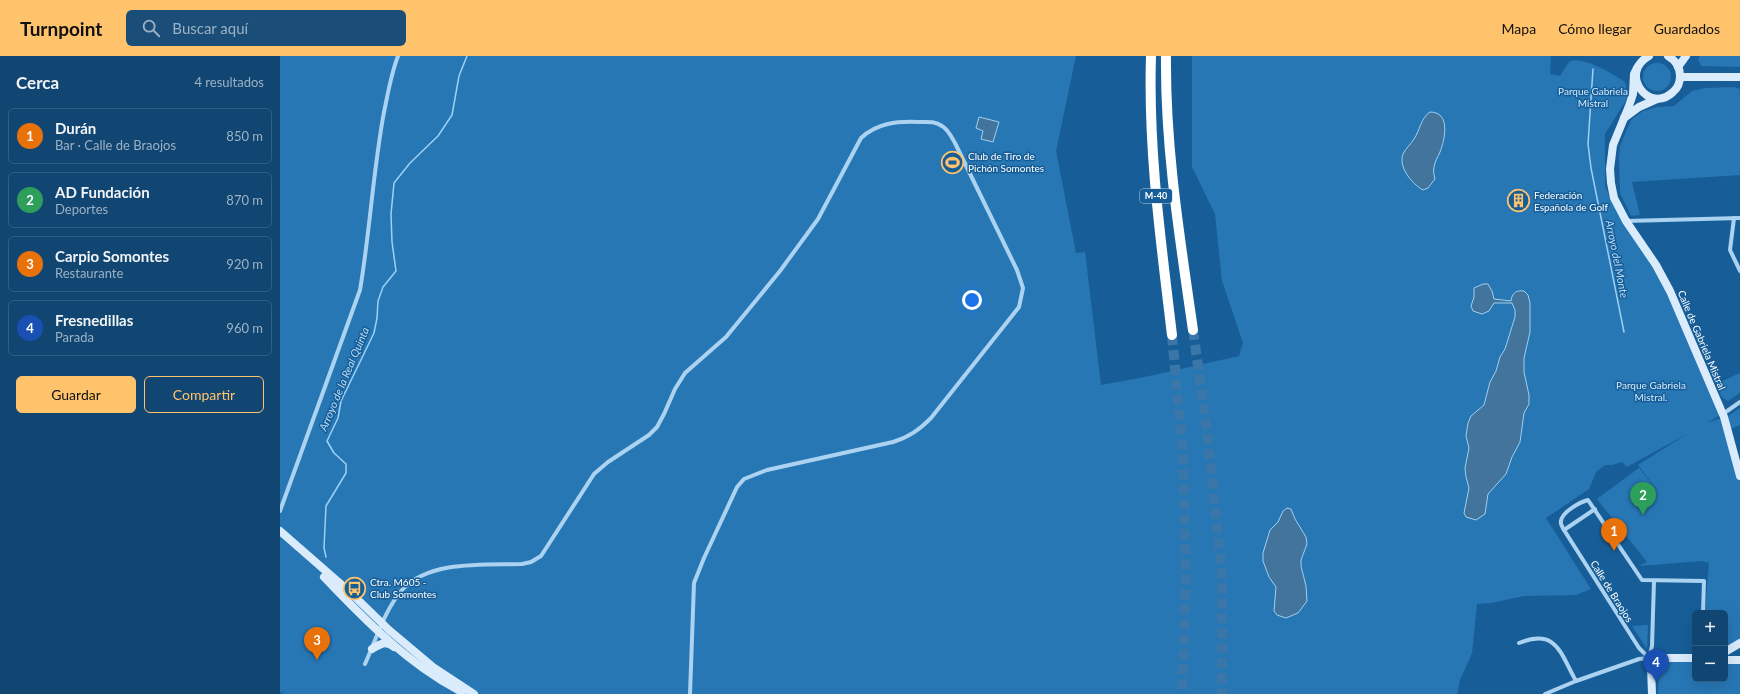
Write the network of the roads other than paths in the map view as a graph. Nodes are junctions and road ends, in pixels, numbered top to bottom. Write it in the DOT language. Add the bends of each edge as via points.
graph roads {
  1 [pos="398,56"];
  2 [pos="1151,56"];
  3 [pos="1166,56"];
  4 [pos="1649,56"];
  5 [pos="1668,56"];
  6 [pos="1686,56"];
  7 [pos="1678,66"];
  8 [pos="1638,68"];
  9 [pos="1680,77"];
  10 [pos="1739,77"];
  11 [pos="1658,98"];
  12 [pos="1624,119"];
  13 [pos="1734,218"];
  14 [pos="1740,218"];
  15 [pos="1626,221"];
  16 [pos="1740,271"];
  17 [pos="1193,330"];
  18 [pos="1172,335"];
  19 [pos="1740,402"];
  20 [pos="1722,414"];
  21 [pos="1740,476"];
  22 [pos="1595,509"];
  23 [pos="280,511"];
  24 [pos="1564,530"];
  25 [pos="280,532"];
  26 [pos="1654,581"];
  27 [pos="1703,610"];
  28 [pos="380,627"];
  29 [pos="1519,643"];
  30 [pos="1740,643"];
  31 [pos="372,649"];
  32 [pos="1728,650"];
  33 [pos="1649,658"];
  34 [pos="1692,658"];
  35 [pos="1728,660"];
  36 [pos="1740,660"];
  37 [pos="365,664"];
  38 [pos="418,665"];
  39 [pos="1576,680"];
  40 [pos="466,694"];
  41 [pos="474,694"];
  42 [pos="690,694"];
  43 [pos="1545,694"];
  44 [pos="1652,694"];
  1 -- 23 [label="street" via="377,150 360,290"];
  2 -- 18 [label="highway, M-40" via="1154,185"];
  3 -- 17 [label="highway, M-40" via="1167,129 1172,184"];
  4 -- 8 [label="street"];
  5 -- 7 [label="street"];
  6 -- 7 [label="street"];
  7 -- 9 [label="street"];
  8 -- 11 [label="street" via="1636,77 1639,88 1648,96"];
  8 -- 12 [label="street, Calle de Gabriela Mistral" via="1634,74 1633,94"];
  9 -- 10 [label="street"];
  9 -- 11 [label="street, Calle de Gabriela Mistral" via="1678,86 1672,93"];
  11 -- 12 [label="street, Calle de Gabriela Mistral" via="1639,107"];
  12 -- 15 [label="street, Calle de Gabriela Mistral" via="1613,145 1610,169 1614,198"];
  13 -- 14 [label="street"];
  13 -- 15 [label="street"];
  13 -- 16 [label="street" via="1730,250"];
  15 -- 20 [label="street, Calle de Gabriela Mistral" via="1670,291"];
  19 -- 20 [label="street"];
  20 -- 21 [label="street, Calle de Gabriela Mistral"];
  22 -- 24 [label="street"];
  22 -- 24 [label="street" via="1588,500 1564,514 1560,524"];
  22 -- 26 [label="street" via="1642,580"];
  24 -- 33 [label="street, Calle de Braojos" via="1639,648"];
  25 -- 28 [label="street" via="358,612"];
  26 -- 27 [label="street" via="1704,581"];
  26 -- 33 [label="street" via="1652,646"];
  28 -- 31 [label="street"];
  28 -- 38 [label="street"];
  28 -- 41 [label="street" via="422,662"];
  28 -- 42 [label="street" via="402,590 426,573 441,568 522,564 541,556 594,474 657,427 685,373 726,337 780,271 818,219 861,138 878,126 900,121 935,122 944,127 955,143 1017,270 1023,288 1019,307 931,418 908,437 744,478 737,487 694,583"];
  29 -- 39 [label="street" via="1529,639 1549,640 1556,646"];
  30 -- 32 [label="street"];
  31 -- 37 [label="street"];
  31 -- 38 [label="street" via="380,644 391,644"];
  33 -- 34 [label="street"];
  33 -- 39 [label="street"];
  33 -- 44 [label="street"];
  35 -- 36 [label="street"];
  38 -- 40 [label="street"];
  39 -- 43 [label="street"];
}
